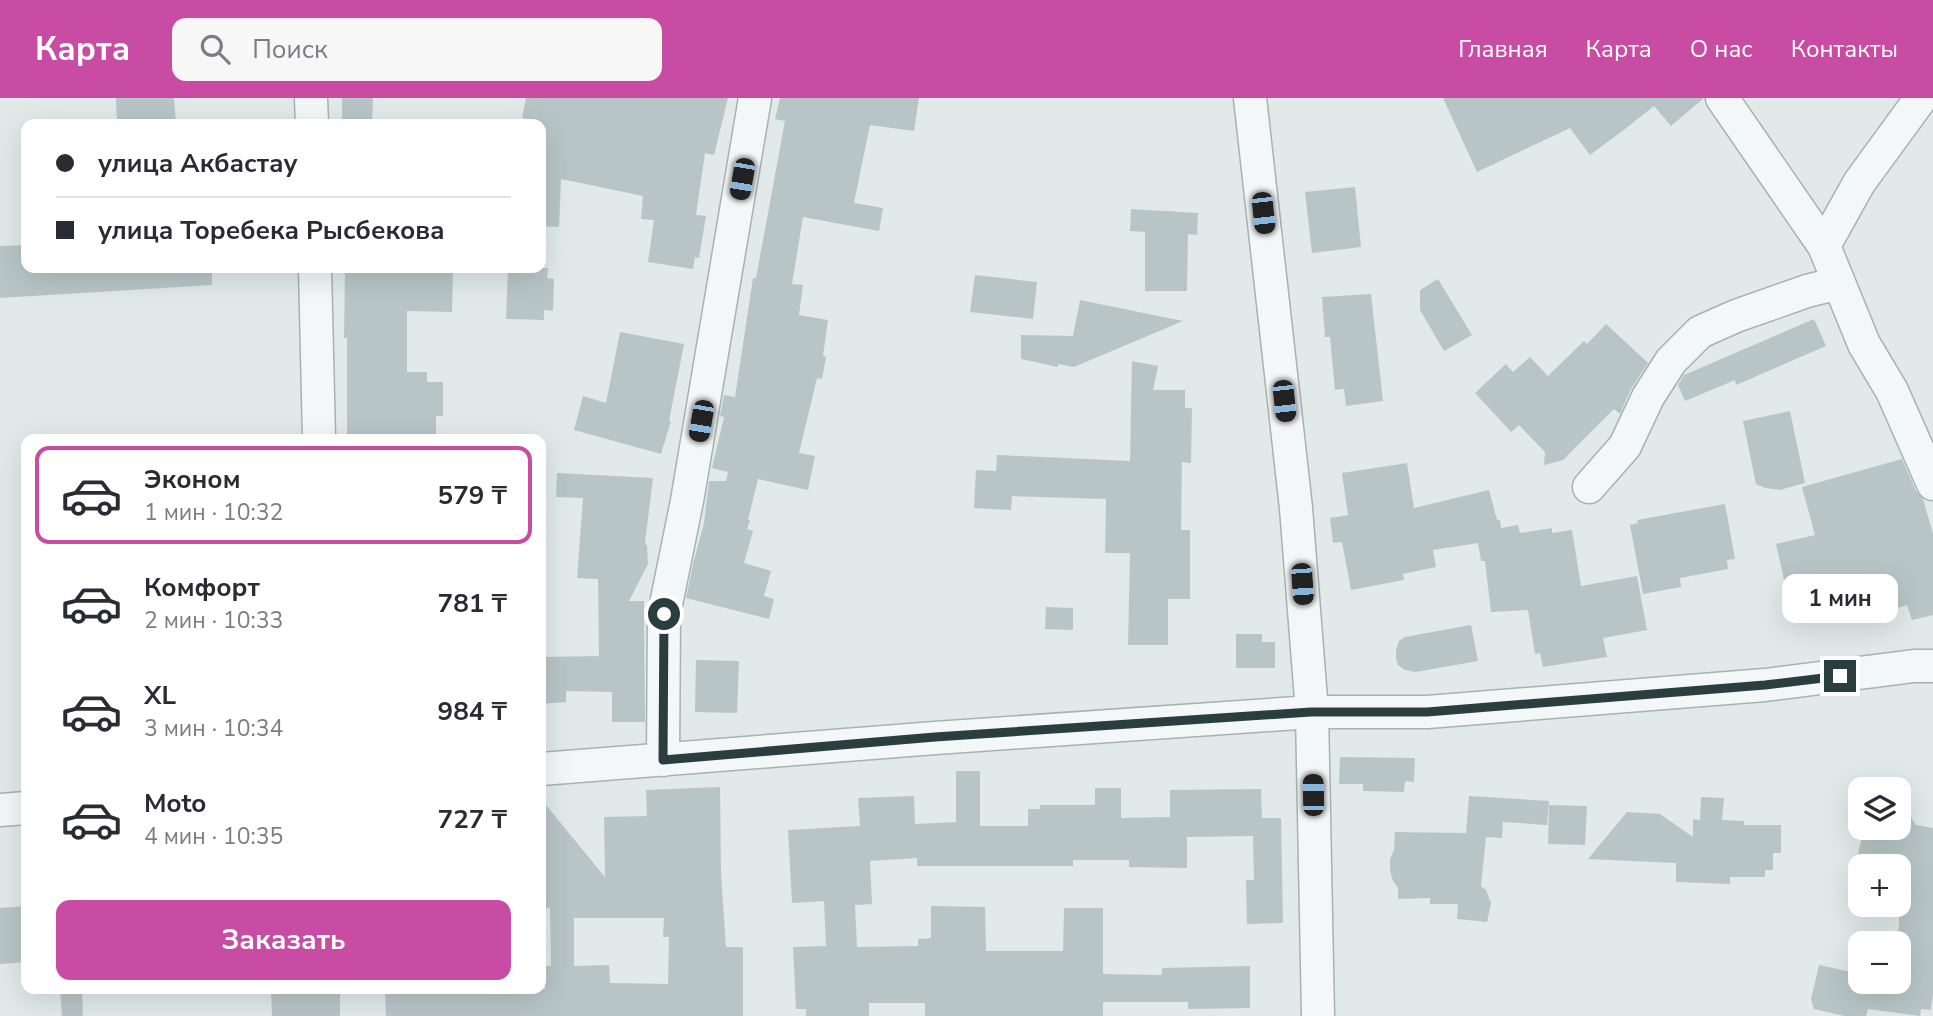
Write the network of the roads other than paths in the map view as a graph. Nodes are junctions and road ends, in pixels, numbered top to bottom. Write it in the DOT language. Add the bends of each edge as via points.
graph roads {
  1 [pos="311,98"];
  2 [pos="755,98"];
  3 [pos="1250,98"];
  4 [pos="1722,98"];
  5 [pos="1921,98"];
  6 [pos="312,119"];
  7 [pos="1824,246"];
  8 [pos="315,273"];
  9 [pos="1839,283"];
  10 [pos="319,434"];
  11 [pos="1933,484"];
  12 [pos="1589,486"];
  13 [pos="1933,666"];
  14 [pos="1311,712"];
  15 [pos="663,760"];
  16 [pos="546,769"];
  17 [pos="21,808"];
  18 [pos="0,810"];
  19 [pos="1318,1016"];
  1 -- 6 [label="street"];
  2 -- 15 [label="street" via="664,614"];
  3 -- 14 [label="street" via="1296,508"];
  4 -- 7 [label="street"];
  5 -- 7 [label="street" via="1859,183"];
  7 -- 9 [label="street"];
  8 -- 10 [label="street"];
  9 -- 11 [label="street"];
  9 -- 12 [label="street" via="1700,332 1671,361 1625,446"];
  13 -- 14 [label="street" via="1765,685 1427,712"];
  14 -- 15 [label="street"];
  14 -- 19 [label="street"];
  15 -- 16 [label="street"];
  17 -- 18 [label="street"];
}
